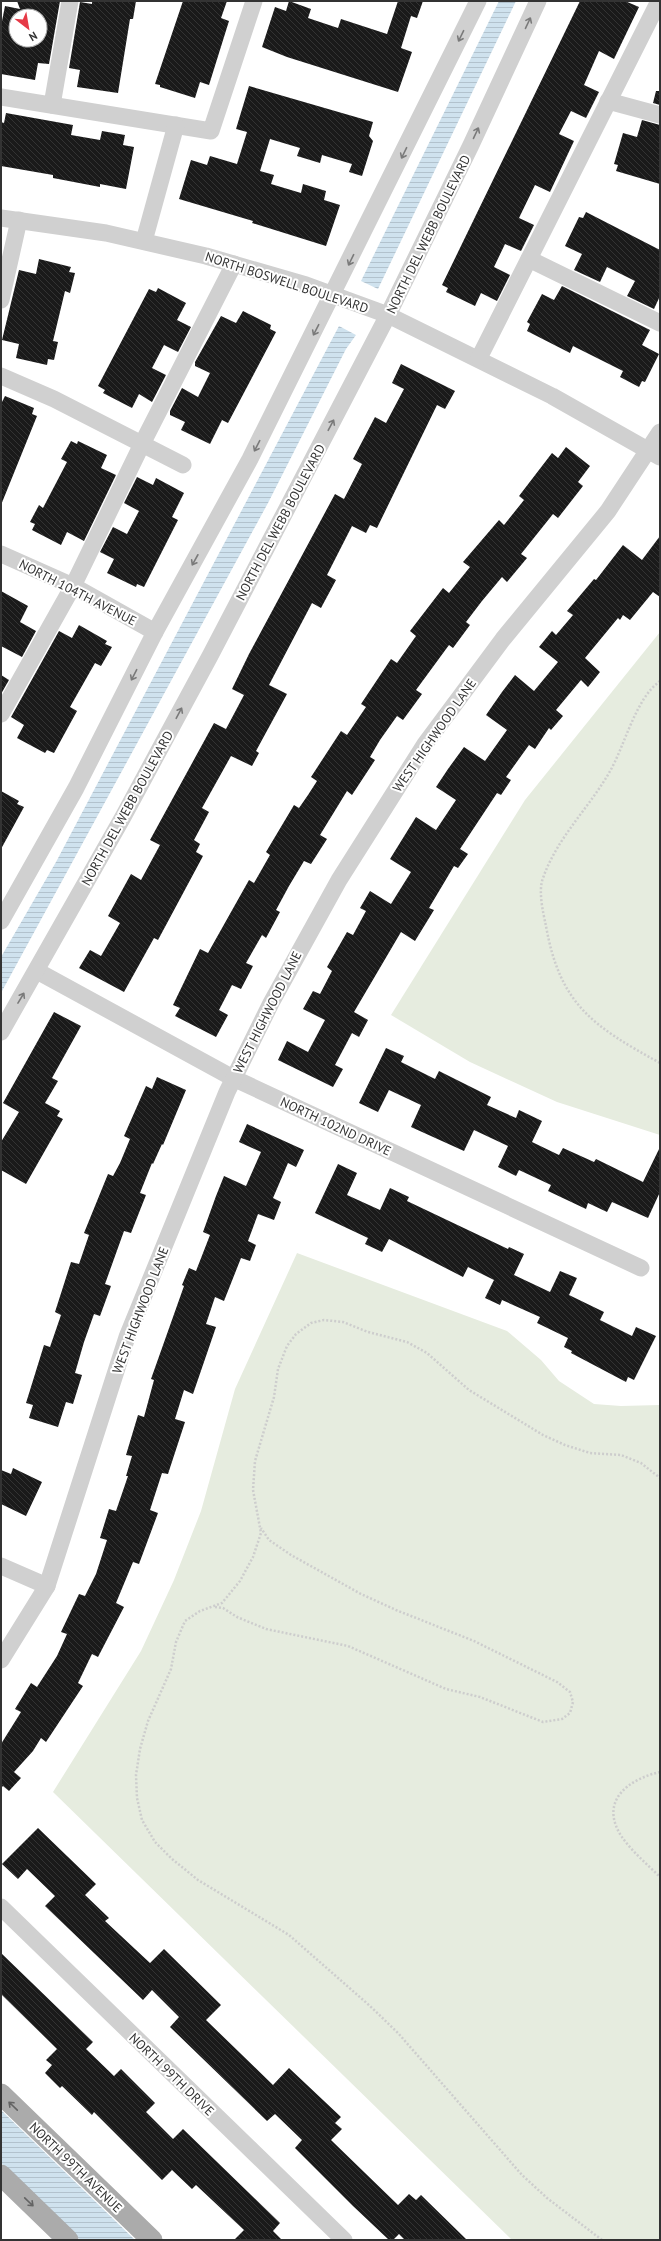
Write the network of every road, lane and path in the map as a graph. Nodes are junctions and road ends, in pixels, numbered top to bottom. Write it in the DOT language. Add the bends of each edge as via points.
graph roads {
  1 [pos="70,1"];
  2 [pos="254,1"];
  3 [pos="478,1"];
  4 [pos="538,1"];
  5 [pos="659,1"];
  6 [pos="1,97"];
  7 [pos="608,101"];
  8 [pos="52,105"];
  9 [pos="660,115"];
  10 [pos="176,125"];
  11 [pos="1,218"];
  12 [pos="19,220"];
  13 [pos="144,242"];
  14 [pos="529,259"];
  15 [pos="234,264"];
  16 [pos="334,295"];
  17 [pos="1,300"];
  18 [pos="388,315"];
  19 [pos="660,323"];
  20 [pos="479,358"];
  21 [pos="1,376"];
  22 [pos="660,432"];
  23 [pos="142,444"];
  24 [pos="654,454"];
  25 [pos="183,465"];
  26 [pos="1,554"];
  27 [pos="73,586"];
  28 [pos="155,632"];
  29 [pos="660,681"];
  30 [pos="1,714"];
  31 [pos="1,921"];
  32 [pos="37,971"];
  33 [pos="1,1032"];
  34 [pos="660,1063"];
  35 [pos="233,1078"];
  36 [pos="641,1268"];
  37 [pos="660,1478"];
  38 [pos="258,1524"];
  39 [pos="1,1566"];
  40 [pos="48,1586"];
  41 [pos="215,1607"];
  42 [pos="1,1660"];
  43 [pos="660,1772"];
  44 [pos="660,1877"];
  45 [pos="1,1907"];
  46 [pos="1,2094"];
  47 [pos="1,2175"];
  48 [pos="68,2240"];
  49 [pos="152,2240"];
  50 [pos="344,2240"];
  51 [pos="602,2240"];
  1 -- 8 [label="street"];
  2 -- 10 [label="street" via="211,131"];
  3 -- 16 [label="street, one-way"];
  18 -- 4 [label="street, NORTH DEL WEBB BOULEVARD, one-way"];
  5 -- 7 [label="street"];
  6 -- 8 [label="street"];
  7 -- 9 [label="street"];
  7 -- 14 [label="street"];
  8 -- 10 [label="street"];
  10 -- 13 [label="street"];
  11 -- 12 [label="street, NORTH BOSWELL BOULEVARD"];
  12 -- 13 [label="street, NORTH BOSWELL BOULEVARD" via="106,233"];
  12 -- 17 [label="street"];
  13 -- 15 [label="street, NORTH BOSWELL BOULEVARD"];
  14 -- 19 [label="street"];
  14 -- 20 [label="street"];
  15 -- 16 [label="street, NORTH BOSWELL BOULEVARD"];
  15 -- 23 [label="street"];
  16 -- 18 [label="street, NORTH BOSWELL BOULEVARD"];
  16 -- 28 [label="street, one-way" via="250,459"];
  18 -- 20 [label="street, NORTH BOSWELL BOULEVARD"];
  32 -- 18 [label="street, NORTH DEL WEBB BOULEVARD, one-way" via="210,656"];
  20 -- 24 [label="street, NORTH BOSWELL BOULEVARD" via="608,426"];
  21 -- 23 [label="street" via="54,399"];
  22 -- 24 [label="street, WEST HIGHWOOD LANE"];
  23 -- 25 [label="street"];
  23 -- 27 [label="street"];
  24 -- 35 [label="street, WEST HIGHWOOD LANE" via="503,639 410,767 317,919"];
  26 -- 27 [label="street, NORTH 104TH AVENUE"];
  27 -- 28 [label="street, NORTH 104TH AVENUE"];
  27 -- 30 [label="street"];
  28 -- 31 [label="street, one-way" via="76,788"];
  29 -- 34 [label="path" via="652,687 642,704 609,773 552,856 542,880 542,906 556,970 570,996 584,1014 604,1029"];
  33 -- 32 [label="street, NORTH DEL WEBB BOULEVARD, one-way"];
  32 -- 35 [label="street, NORTH 102ND DRIVE"];
  35 -- 36 [label="street, NORTH 102ND DRIVE"];
  35 -- 40 [label="street, WEST HIGHWOOD LANE" via="127,1337"];
  37 -- 38 [label="path" via="641,1463 621,1455 590,1453 543,1435 469,1390 427,1353 408,1342 368,1332 343,1322 324,1320 311,1323 296,1334 287,1346 278,1368 274,1397 255,1461 253,1490"];
  38 -- 41 [label="path" via="261,1533 253,1557 240,1581 222,1603"];
  38 -- 41 [label="path" via="269,1540 361,1594 474,1641 557,1682 570,1692 573,1702 570,1713 562,1720 543,1722 480,1698 446,1689 348,1646 266,1629 223,1608"];
  39 -- 40 [label="street"];
  40 -- 42 [label="street, WEST HIGHWOOD LANE"];
  41 -- 51 [label="path" via="200,1611 186,1621 176,1642 171,1668 148,1721 140,1749 136,1775 137,1798 142,1820 155,1842 198,1880 289,1935 370,2006 398,2033 522,2175 547,2198"];
  43 -- 44 [label="path" via="629,1784 617,1796 613,1813 628,1844"];
  45 -- 50 [label="street, NORTH 99TH DRIVE"];
  49 -- 46 [label="main road, NORTH 99TH AVENUE, one-way"];
  47 -- 48 [label="main road, one-way"];
}
